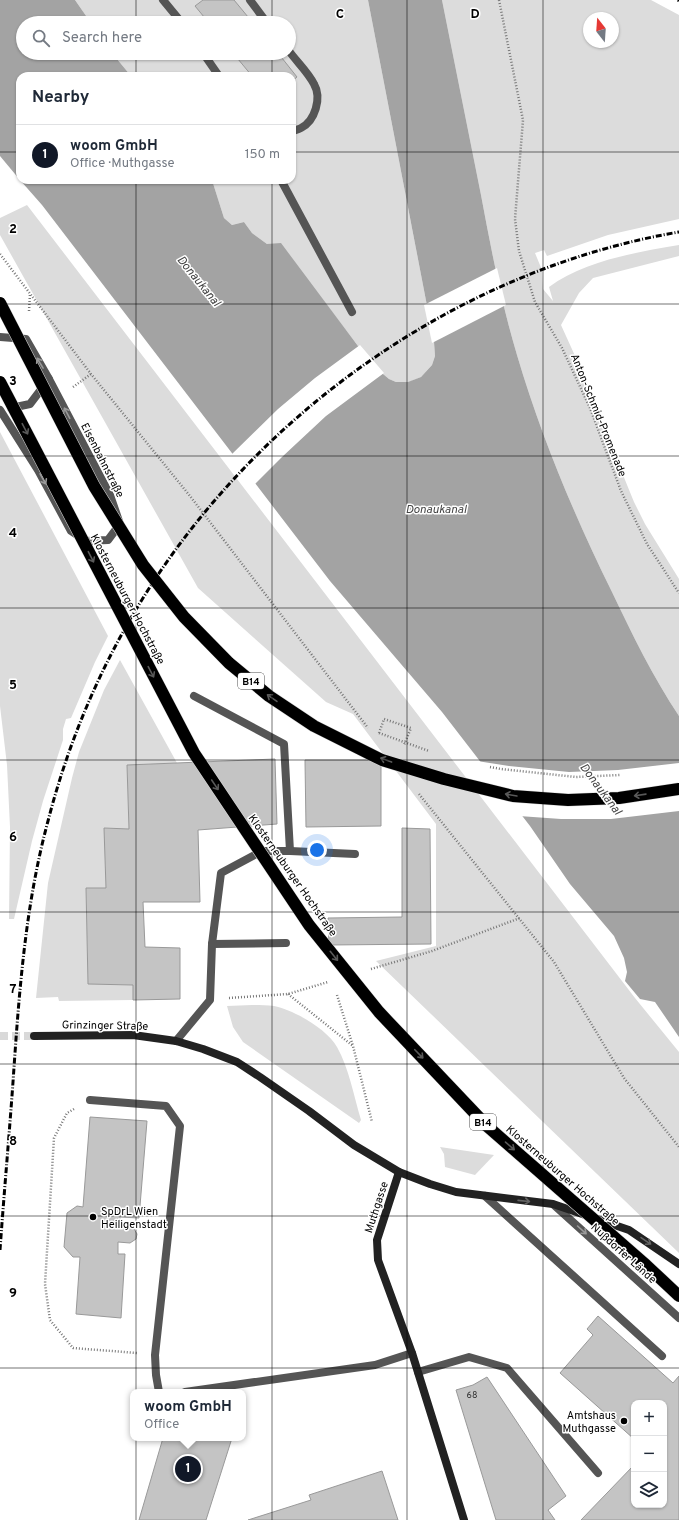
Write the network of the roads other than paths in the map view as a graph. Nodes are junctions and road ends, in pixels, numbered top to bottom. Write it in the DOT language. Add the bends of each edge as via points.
graph roads {
  1 [pos="163,0"];
  2 [pos="250,0"];
  3 [pos="176,16"];
  4 [pos="262,16"];
  5 [pos="208,60"];
  6 [pos="296,60"];
  7 [pos="216,72"];
  8 [pos="296,130"];
  9 [pos="283,184"];
  10 [pos="0,303"];
  11 [pos="352,312"];
  12 [pos="0,337"];
  13 [pos="49,379"];
  14 [pos="0,382"];
  15 [pos="0,410"];
  16 [pos="194,696"];
  17 [pos="679,789"];
  18 [pos="290,851"];
  19 [pos="355,854"];
  20 [pos="286,943"];
  21 [pos="212,944"];
  22 [pos="34,1036"];
  23 [pos="176,1041"];
  24 [pos="90,1100"];
  25 [pos="399,1172"];
  26 [pos="485,1196"];
  27 [pos="553,1204"];
  28 [pos="679,1264"];
  29 [pos="679,1296"];
  30 [pos="679,1318"];
  31 [pos="412,1353"];
  32 [pos="662,1356"];
  33 [pos="418,1372"];
  34 [pos="158,1389"];
  35 [pos="206,1389"];
  36 [pos="598,1473"];
  37 [pos="464,1520"];
  1 -- 3 [label="street"];
  2 -- 4 [label="street"];
  5 -- 7 [label="street"];
  6 -- 8 [label="street" via="315,84 318,96 316,110 310,121"];
  9 -- 11 [label="street"];
  17 -- 10 [label="highway, B14, one-way, bridge" via="612,798 568,800 513,796 382,760 314,726 269,696 229,663 184,617 143,565 94,486"];
  13 -- 12 [label="street, Eisenbahnstraße, one-way" via="26,339"];
  13 -- 15 [label="street, Eisenbahnstraße" via="30,404"];
  15 -- 13 [label="street, Eisenbahnstraße, one-way" via="38,470 71,531 86,541 108,540 120,524 110,495"];
  14 -- 29 [label="highway, Klosterneuburger Hochstraße / B14, one-way, bridge" via="194,753 309,926 379,1012 487,1126"];
  16 -- 18 [label="street" via="284,744"];
  18 -- 19 [label="street"];
  18 -- 21 [label="street" via="262,851 221,873"];
  20 -- 21 [label="street"];
  21 -- 23 [label="street" via="210,1000"];
  22 -- 23 [label="street, Grinzinger Straße" via="133,1035"];
  23 -- 25 [label="street, Muthgasse" via="237,1062 354,1145"];
  24 -- 34 [label="street" via="166,1106 180,1126 155,1355"];
  25 -- 26 [label="street, Nußdorfer Lände" via="441,1188"];
  25 -- 31 [label="street, Muthgasse" via="377,1240 377,1249 378,1260"];
  26 -- 27 [label="street, Nußdorfer Lände, one-way"];
  26 -- 32 [label="street"];
  27 -- 28 [label="street, Nußdorfer Lände, one-way" via="629,1230"];
  27 -- 30 [label="street, Nußdorfer Lände, one-way"];
  31 -- 33 [label="street, Muthgasse"];
  31 -- 35 [label="street" via="375,1365"];
  33 -- 36 [label="street" via="469,1357 507,1368"];
  33 -- 37 [label="street, Muthgasse"];
}
